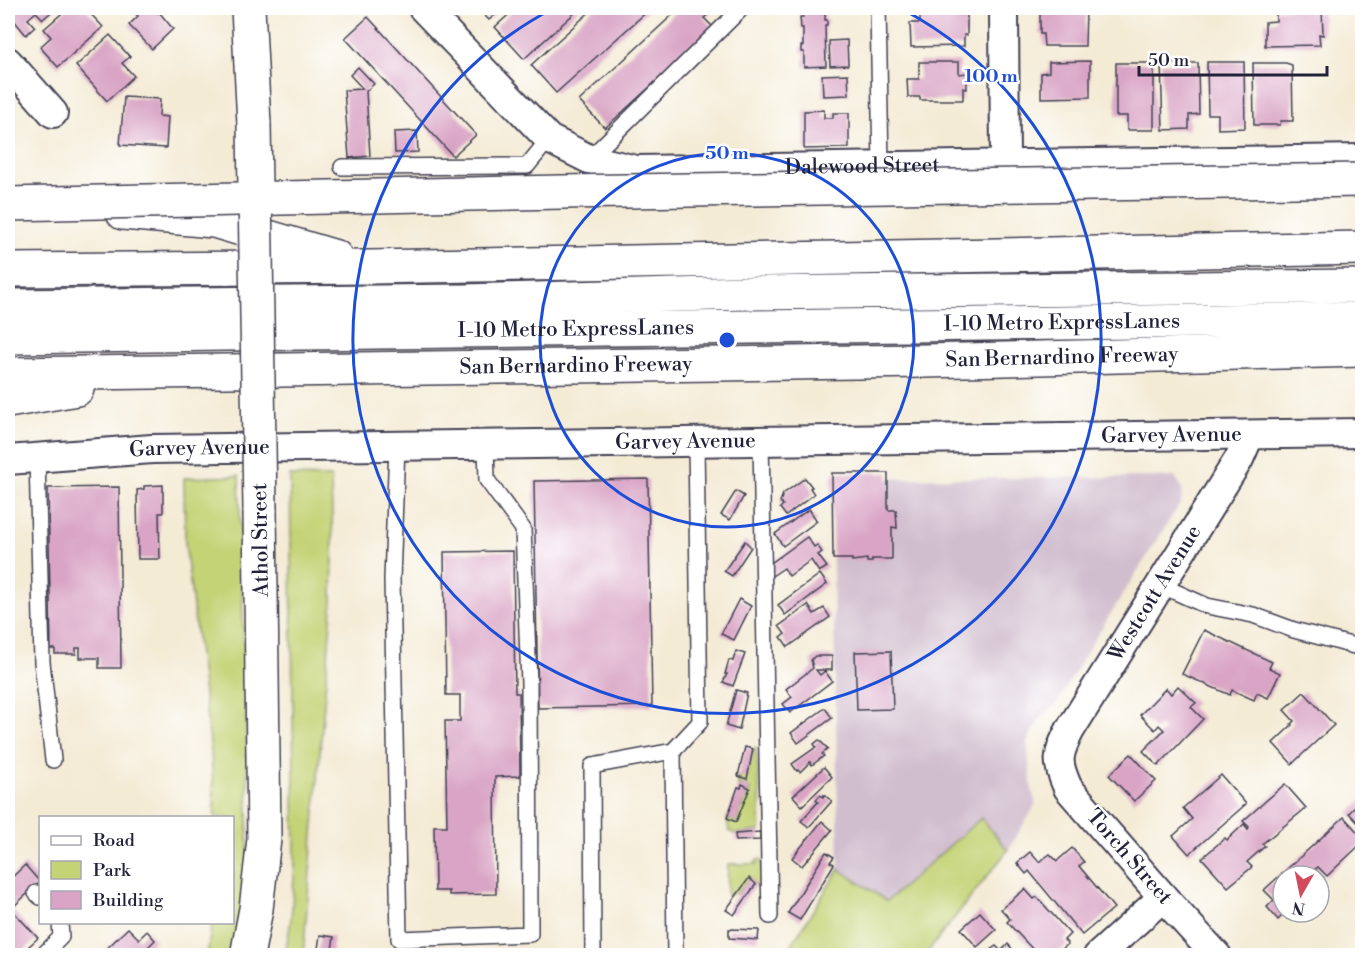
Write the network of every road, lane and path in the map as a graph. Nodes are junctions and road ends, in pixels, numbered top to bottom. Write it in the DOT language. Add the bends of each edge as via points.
graph roads {
  1 [pos="248,8"];
  2 [pos="742,8"];
  3 [pos="878,8"];
  4 [pos="1004,8"];
  5 [pos="427,9"];
  6 [pos="8,62"];
  7 [pos="53,113"];
  8 [pos="549,139"];
  9 [pos="589,159"];
  10 [pos="1362,159"];
  11 [pos="1005,164"];
  12 [pos="881,166"];
  13 [pos="342,167"];
  14 [pos="1362,180"];
  15 [pos="8,204"];
  16 [pos="1362,248"];
  17 [pos="370,267"];
  18 [pos="8,270"];
  19 [pos="1362,286"];
  20 [pos="8,306"];
  21 [pos="1362,319"];
  22 [pos="8,337"];
  23 [pos="1362,350"];
  24 [pos="1329,351"];
  25 [pos="1362,360"];
  26 [pos="171,373"];
  27 [pos="8,374"];
  28 [pos="8,401"];
  29 [pos="1362,433"];
  30 [pos="1249,436"];
  31 [pos="761,441"];
  32 [pos="696,443"];
  33 [pos="486,445"];
  34 [pos="397,446"];
  35 [pos="38,457"];
  36 [pos="8,460"];
  37 [pos="1160,585"];
  38 [pos="1362,648"];
  39 [pos="1060,750"];
  40 [pos="673,751"];
  41 [pos="53,760"];
  42 [pos="1163,897"];
  43 [pos="770,916"];
  44 [pos="60,924"];
  45 [pos="42,956"];
  46 [pos="246,956"];
  47 [pos="593,956"];
  48 [pos="675,956"];
  49 [pos="1098,956"];
  50 [pos="1217,956"];
  1 -- 46 [label="main road, Athol Street, bridge" via="254,124 264,839"];
  2 -- 9 [label="lane"];
  3 -- 12 [label="lane"];
  4 -- 11 [label="street"];
  5 -- 8 [label="street, Dalewood Street"];
  6 -- 7 [label="street"];
  8 -- 9 [label="street, Dalewood Street"];
  8 -- 13 [label="lane" via="527,166"];
  9 -- 12 [label="street, Dalewood Street" via="636,170"];
  10 -- 11 [label="street, Dalewood Street"];
  11 -- 12 [label="street, Dalewood Street"];
  14 -- 15 [label="main road, bridge"];
  15 -- 17 [label="main road" via="214,221"];
  16 -- 17 [label="main road"];
  17 -- 18 [label="main road"];
  19 -- 20 [label="main road"];
  21 -- 22 [label="main road, I-10 Metro ExpressLanes"];
  23 -- 24 [label="main road, San Bernardino Freeway"];
  24 -- 25 [label="main road"];
  24 -- 26 [label="main road, San Bernardino Freeway"];
  26 -- 27 [label="main road, San Bernardino Freeway"];
  26 -- 28 [label="main road"];
  29 -- 30 [label="street, Garvey Avenue"];
  30 -- 31 [label="street, Garvey Avenue"];
  30 -- 37 [label="street, Westcott Avenue" via="1239,459"];
  31 -- 32 [label="street, Garvey Avenue"];
  31 -- 43 [label="lane"];
  32 -- 33 [label="street, Garvey Avenue"];
  32 -- 40 [label="lane" via="700,722"];
  33 -- 34 [label="street, Garvey Avenue"];
  33 -- 34 [label="lane" via="487,480 523,529 529,683 530,934 399,939 392,579"];
  34 -- 35 [label="street, Garvey Avenue" via="153,449"];
  35 -- 36 [label="street, Garvey Avenue"];
  35 -- 41 [label="lane" via="42,662"];
  37 -- 38 [label="lane" via="1207,606 1253,615"];
  37 -- 39 [label="street, Westcott Avenue"];
  39 -- 42 [label="street, Torch Street" via="1059,770 1068,788"];
  40 -- 47 [label="lane" via="592,766"];
  40 -- 48 [label="lane"];
  42 -- 49 [label="street"];
  42 -- 50 [label="street, Torch Street"];
  44 -- 45 [label="lane" via="61,937"];
}
